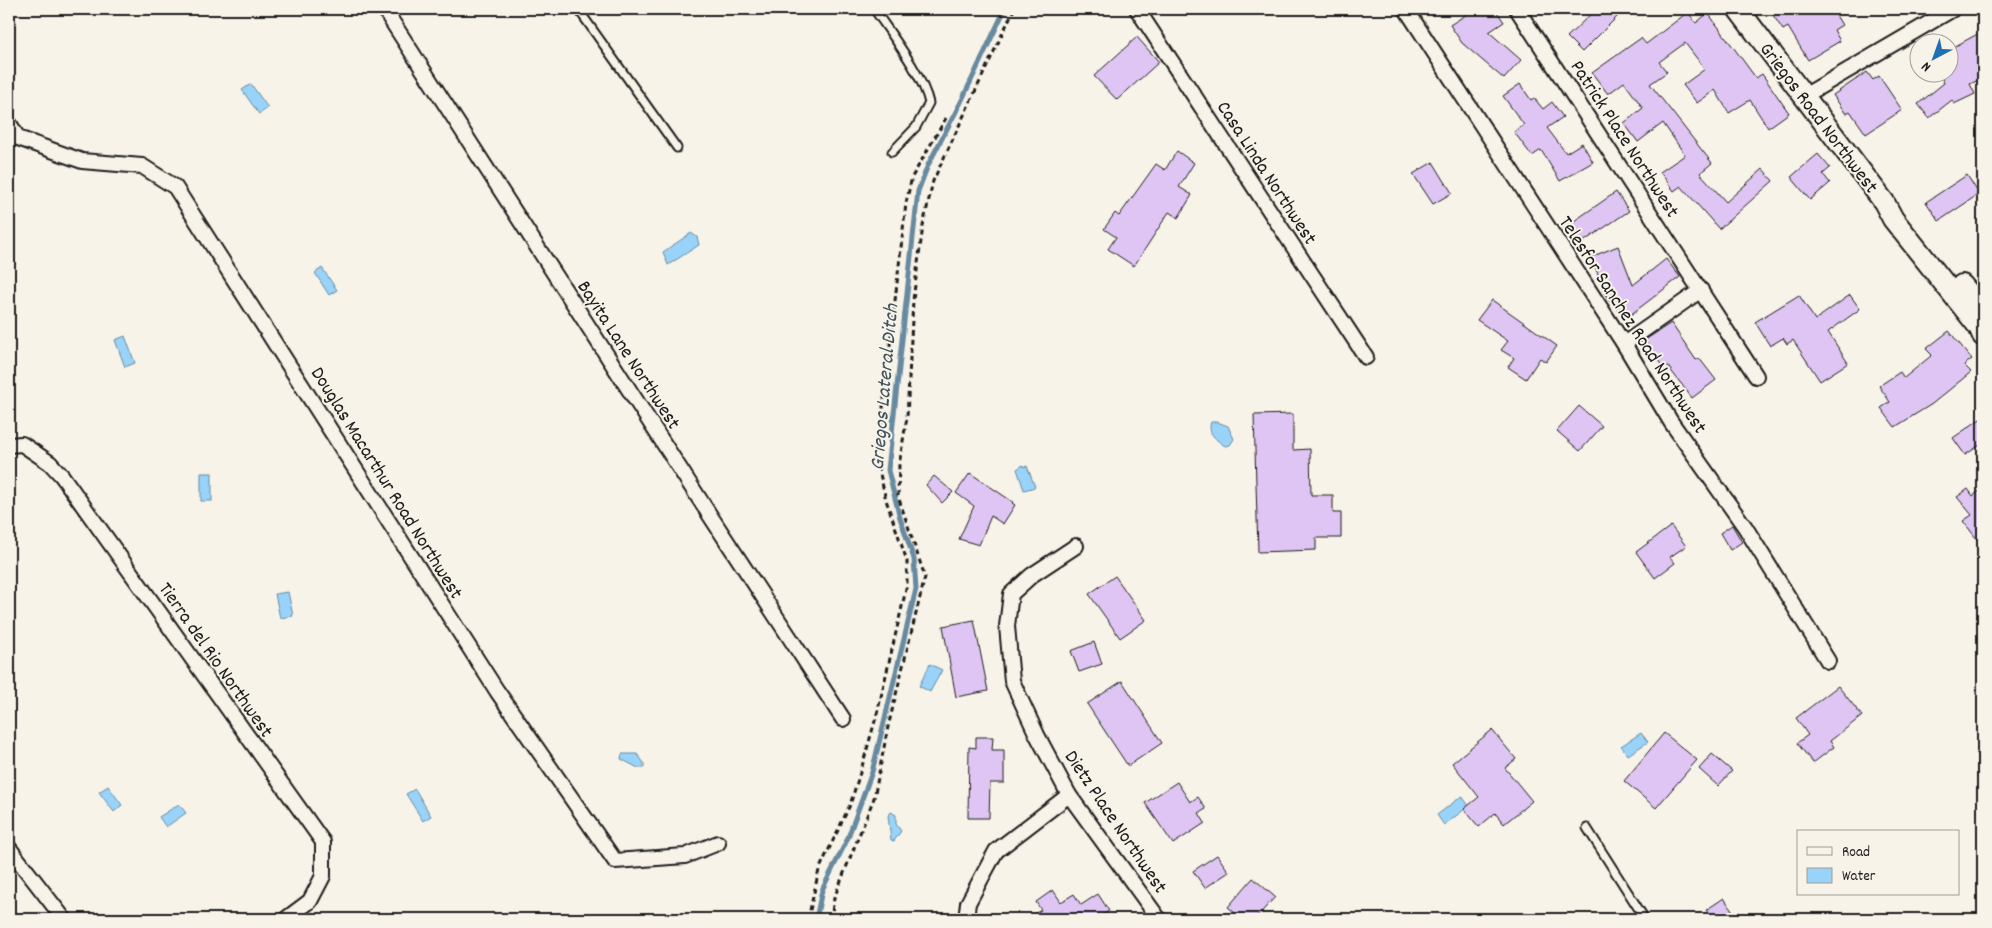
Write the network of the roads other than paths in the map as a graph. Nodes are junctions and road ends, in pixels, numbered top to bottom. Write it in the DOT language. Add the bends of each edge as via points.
graph roads {
  1 [pos="384,9"];
  2 [pos="578,9"];
  3 [pos="874,9"];
  4 [pos="1136,9"];
  5 [pos="1406,9"];
  6 [pos="1517,9"];
  7 [pos="1738,9"];
  8 [pos="1953,9"];
  9 [pos="1804,96"];
  10 [pos="9,123"];
  11 [pos="677,148"];
  12 [pos="892,152"];
  13 [pos="1701,290"];
  14 [pos="1982,325"];
  15 [pos="1624,344"];
  16 [pos="1366,357"];
  17 [pos="1756,376"];
  18 [pos="9,446"];
  19 [pos="1076,546"];
  20 [pos="1828,661"];
  21 [pos="843,719"];
  22 [pos="1069,794"];
  23 [pos="1587,828"];
  24 [pos="718,843"];
  25 [pos="9,848"];
  26 [pos="64,919"];
  27 [pos="286,919"];
  28 [pos="966,919"];
  29 [pos="1159,919"];
  30 [pos="1645,919"];
  1 -- 21 [label="street, Bayita Lane Northwest"];
  2 -- 11 [label="lane"];
  3 -- 12 [label="lane" via="927,93 929,103 916,127"];
  4 -- 16 [label="street, Casa Linda Northwest"];
  5 -- 15 [label="street, Telesfor Sanchez Road Northwest"];
  6 -- 13 [label="street, Patrick Place Northwest"];
  7 -- 9 [label="main road, Griegos Road Northwest"];
  8 -- 9 [label="street"];
  9 -- 14 [label="main road, Griegos Road Northwest" via="1884,202 1893,219"];
  10 -- 24 [label="street, Douglas Macarthur Road Northwest" via="18,138 82,161 142,166 175,187 497,691 615,861 685,856"];
  13 -- 15 [label="street"];
  13 -- 17 [label="street, Patrick Place Northwest"];
  15 -- 20 [label="street, Telesfor Sanchez Road Northwest" via="1672,422 1745,527"];
  18 -- 27 [label="street, Tierra del Rio Northwest" via="22,444 50,463 62,476 322,842 323,876 310,901"];
  19 -- 22 [label="street, Dietz Place Northwest" via="1032,575 1012,594 1007,626 1012,681"];
  22 -- 28 [label="street" via="996,851 968,902"];
  22 -- 29 [label="street, Dietz Place Northwest"];
  23 -- 30 [label="lane"];
  25 -- 26 [label="street"];
}
